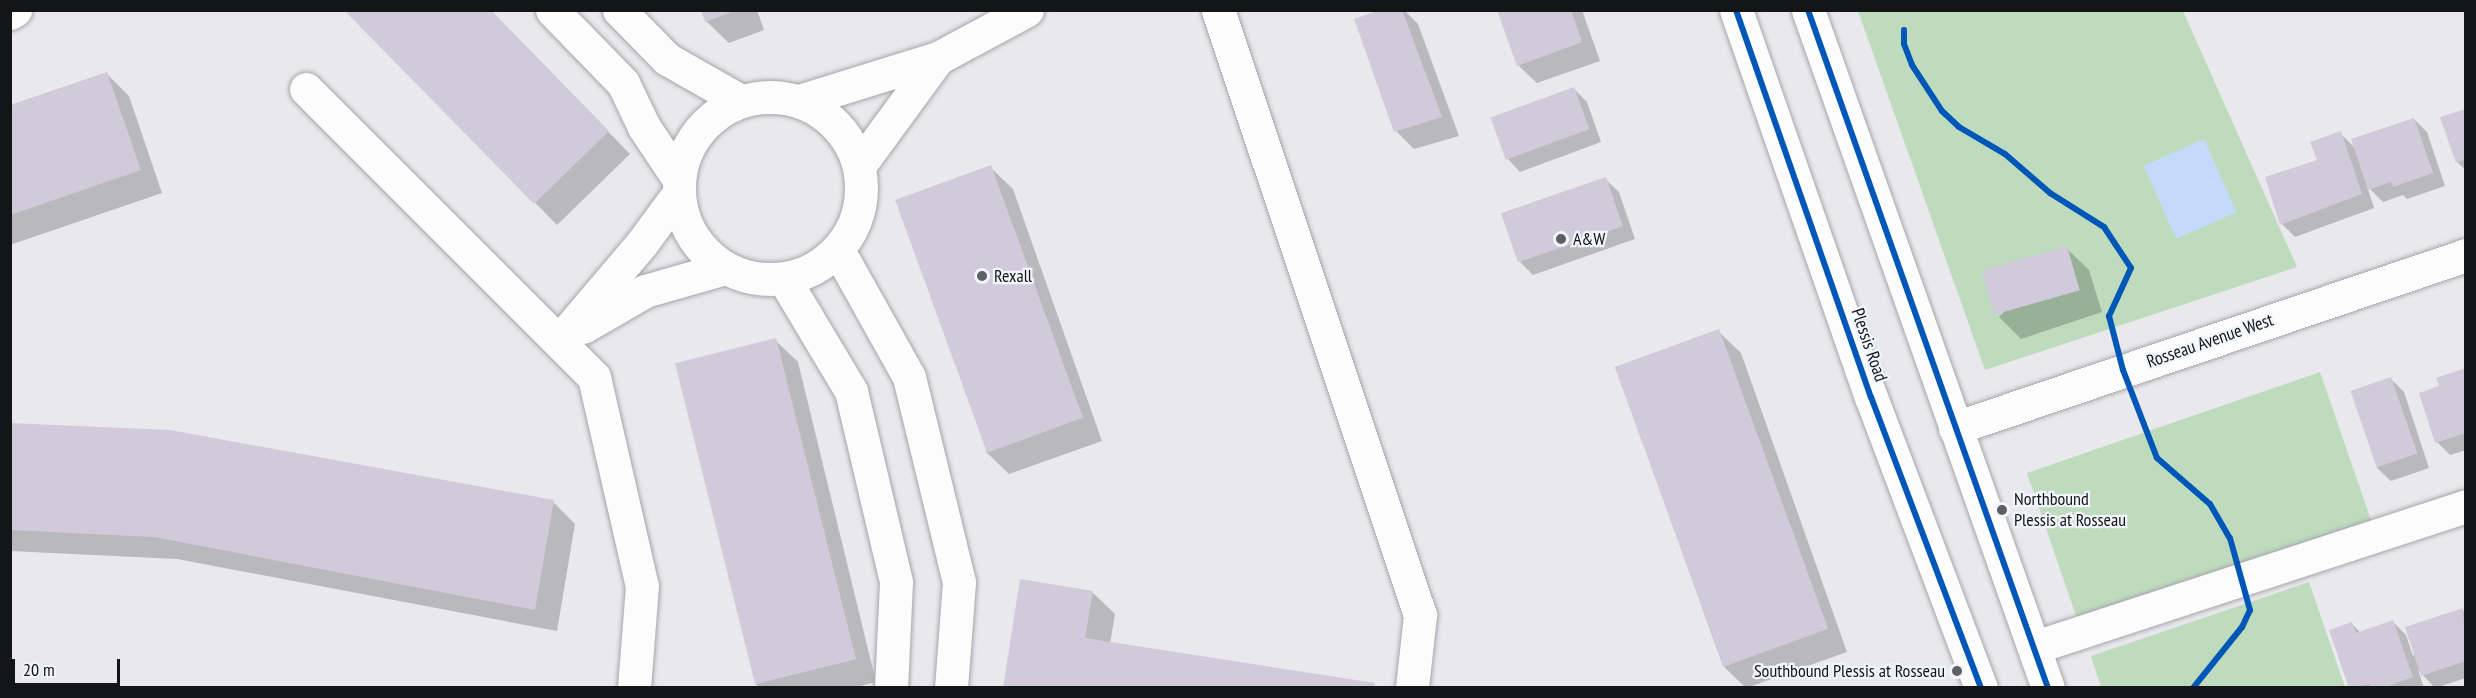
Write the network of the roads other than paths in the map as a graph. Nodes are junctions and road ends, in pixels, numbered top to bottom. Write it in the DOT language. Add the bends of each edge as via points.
graph roads {
  1 [pos="15,10"];
  2 [pos="552,10"];
  3 [pos="619,10"];
  4 [pos="1027,10"];
  5 [pos="1218,10"];
  6 [pos="1736,10"];
  7 [pos="1808,10"];
  8 [pos="10,13"];
  9 [pos="938,58"];
  10 [pos="306,89"];
  11 [pos="799,101"];
  12 [pos="741,102"];
  13 [pos="859,166"];
  14 [pos="678,185"];
  15 [pos="838,250"];
  16 [pos="2466,255"];
  17 [pos="725,268"];
  18 [pos="784,279"];
  19 [pos="559,341"];
  20 [pos="1955,428"];
  21 [pos="2466,506"];
  22 [pos="2035,647"];
  23 [pos="634,687"];
  24 [pos="891,687"];
  25 [pos="951,687"];
  26 [pos="1412,687"];
  27 [pos="1981,687"];
  28 [pos="2048,687"];
  1 -- 8 [label="street"];
  2 -- 14 [label="street" via="623,83"];
  3 -- 12 [label="street" via="667,59"];
  4 -- 9 [label="street"];
  5 -- 26 [label="street" via="1420,615"];
  6 -- 27 [label="street, Plessis Road" via="1871,397"];
  7 -- 20 [label="street"];
  9 -- 11 [label="street"];
  9 -- 13 [label="street"];
  10 -- 19 [label="street"];
  11 -- 12 [label="street" via="770,97"];
  11 -- 13 [label="street" via="825,115 846,136"];
  12 -- 14 [label="street" via="715,116 695,137"];
  13 -- 15 [label="street" via="862,194 855,224"];
  14 -- 17 [label="street" via="685,222 701,248"];
  14 -- 19 [label="street" via="642,243"];
  15 -- 18 [label="street" via="814,269"];
  15 -- 25 [label="street" via="909,377 959,582"];
  16 -- 20 [label="street, Rosseau Avenue West"];
  17 -- 18 [label="street" via="754,278"];
  17 -- 19 [label="street" via="645,291"];
  18 -- 24 [label="street" via="851,391 896,582"];
  19 -- 23 [label="street" via="594,377 642,586"];
  20 -- 22 [label="street"];
  21 -- 22 [label="street"];
  22 -- 28 [label="street"];
}
